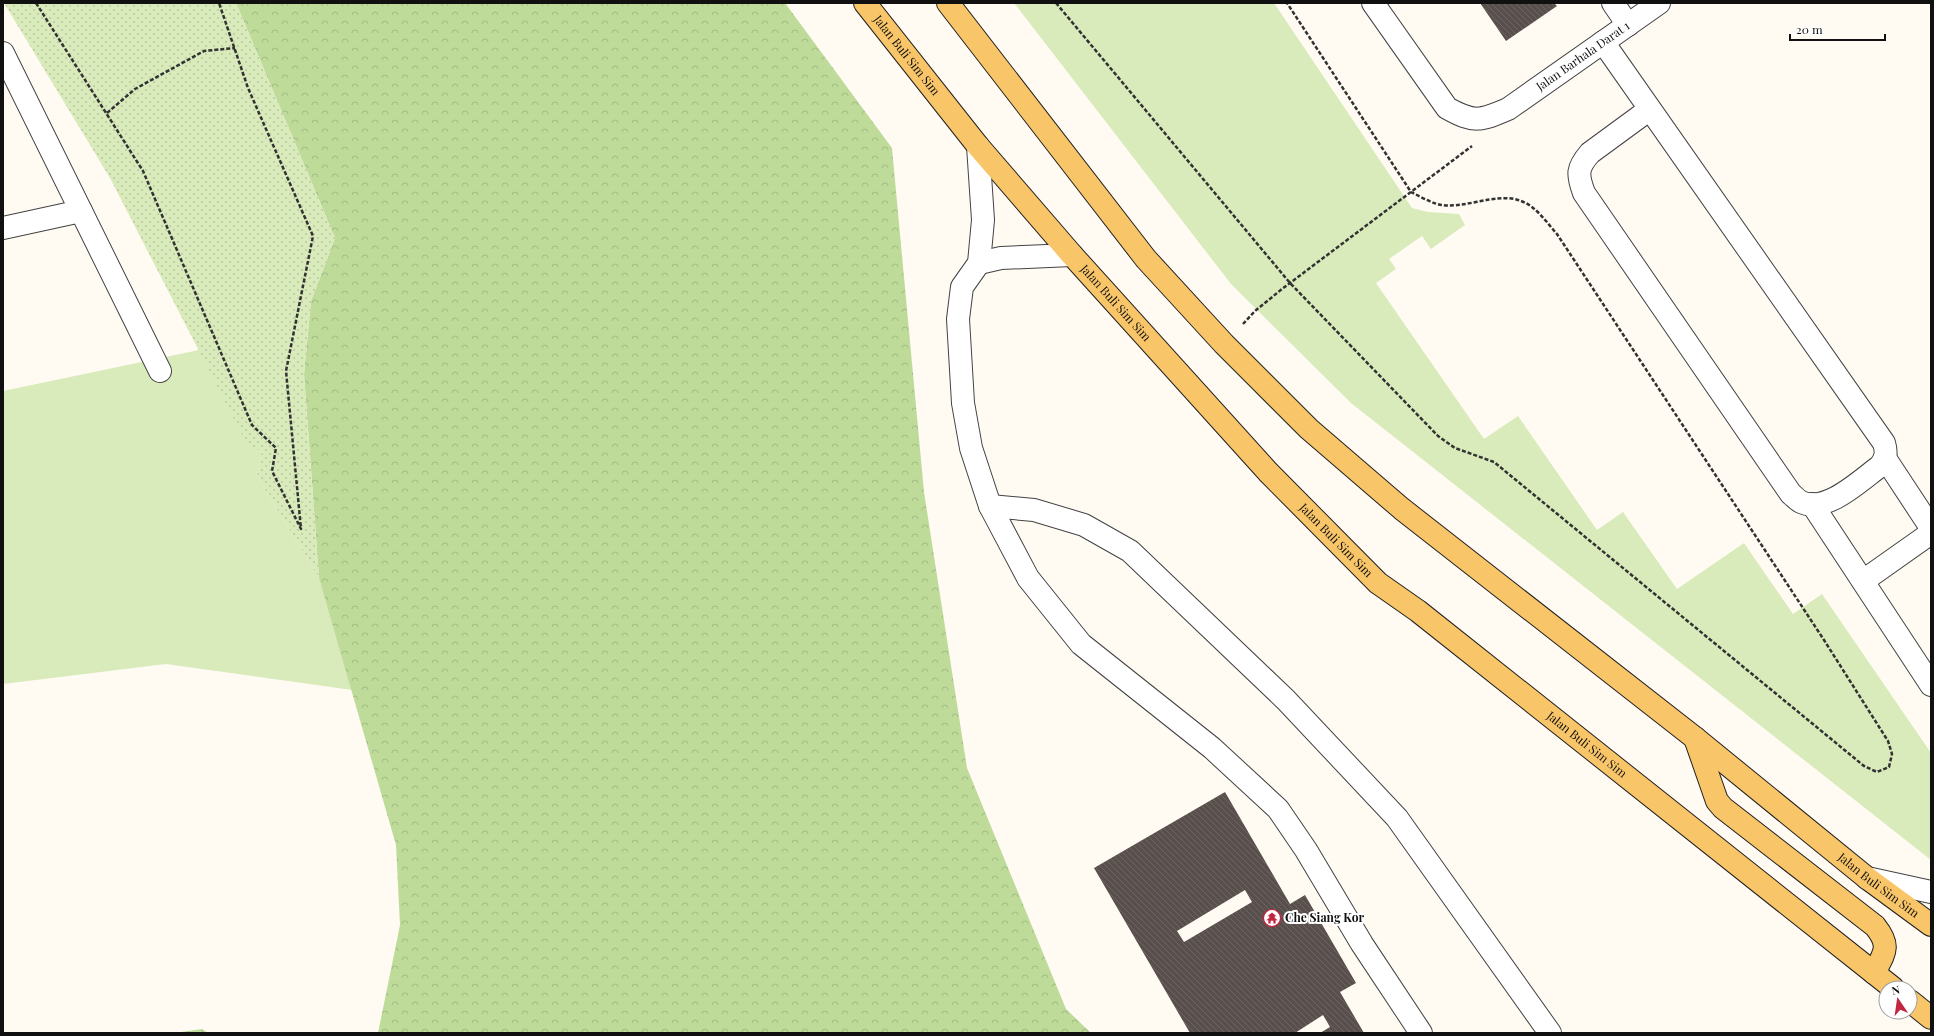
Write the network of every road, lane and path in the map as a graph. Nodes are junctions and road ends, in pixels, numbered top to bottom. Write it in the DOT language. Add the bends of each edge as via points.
graph roads {
  1 [pos="36,3"];
  2 [pos="219,3"];
  3 [pos="865,3"];
  4 [pos="948,3"];
  5 [pos="1056,3"];
  6 [pos="1287,3"];
  7 [pos="1373,3"];
  8 [pos="1613,3"];
  9 [pos="1659,3"];
  10 [pos="1628,25"];
  11 [pos="1603,42"];
  12 [pos="234,48"];
  13 [pos="3,53"];
  14 [pos="1650,109"];
  15 [pos="107,113"];
  16 [pos="1478,142"];
  17 [pos="978,146"];
  18 [pos="1411,192"];
  19 [pos="81,211"];
  20 [pos="3,228"];
  21 [pos="1072,255"];
  22 [pos="980,263"];
  23 [pos="1290,283"];
  24 [pos="1224,344"];
  25 [pos="160,371"];
  26 [pos="1885,458"];
  27 [pos="1812,504"];
  28 [pos="990,506"];
  29 [pos="1931,528"];
  30 [pos="1931,533"];
  31 [pos="1863,581"];
  32 [pos="1931,685"];
  33 [pos="1695,738"];
  34 [pos="1867,878"];
  35 [pos="1931,892"];
  36 [pos="1931,925"];
  37 [pos="1874,973"];
  38 [pos="1883,980"];
  39 [pos="1918,1007"];
  40 [pos="1931,1018"];
  41 [pos="1420,1033"];
  42 [pos="1550,1033"];
  1 -- 15 [label="path"];
  2 -- 12 [label="path"];
  3 -- 17 [label="main road, Jalan Buli Sim Sim"];
  4 -- 24 [label="main road, Jalan Buli Sim Sim" via="1146,259"];
  5 -- 23 [label="path"];
  6 -- 18 [label="path"];
  7 -- 11 [label="street, Jalan Barhala Darat 1" via="1448,108 1466,118 1486,118 1508,109"];
  8 -- 10 [label="street"];
  9 -- 10 [label="street, Jalan Barhala Darat 1"];
  10 -- 11 [label="street, Jalan Barhala Darat 1"];
  11 -- 14 [label="street"];
  12 -- 15 [label="path" via="204,51 135,89"];
  12 -- 15 [label="path" via="248,88 314,236 286,371 301,529 272,471 276,448 252,425 143,171"];
  13 -- 19 [label="street"];
  14 -- 26 [label="street" via="1884,443"];
  14 -- 27 [label="street" via="1590,153 1579,170 1584,193 1791,494 1801,502"];
  16 -- 18 [label="path"];
  17 -- 21 [label="main road, Jalan Buli Sim Sim"];
  17 -- 22 [label="street" via="984,220"];
  18 -- 23 [label="path"];
  18 -- 23 [label="path" via="1437,204 1468,204 1505,198 1522,201 1537,212 1557,234 1888,741 1892,754 1889,768 1877,772 1864,766 1494,462 1455,448 1438,436"];
  19 -- 20 [label="street"];
  19 -- 25 [label="street"];
  21 -- 22 [label="street" via="1001,258"];
  21 -- 37 [label="main road, Jalan Buli Sim Sim" via="1268,472 1378,583 1418,611"];
  22 -- 28 [label="street" via="962,287 958,320 963,403 971,448"];
  23 -- 24 [label="path" via="1255,311"];
  24 -- 33 [label="main road, Jalan Buli Sim Sim" via="1309,429 1402,509"];
  26 -- 27 [label="street" via="1880,466 1834,499"];
  26 -- 29 [label="street"];
  27 -- 31 [label="street"];
  28 -- 41 [label="street" via="1028,578 1081,644 1212,748 1278,809"];
  28 -- 42 [label="street" via="1034,510 1084,525 1130,551 1286,700 1397,818"];
  30 -- 31 [label="street"];
  31 -- 32 [label="street"];
  33 -- 34 [label="main road, Jalan Buli Sim Sim"];
  33 -- 37 [label="main road" via="1717,801 1723,808 1875,926 1884,938 1885,953"];
  34 -- 35 [label="street"];
  34 -- 36 [label="main road, Jalan Buli Sim Sim"];
  37 -- 38 [label="main road, Jalan Buli Sim Sim"];
  39 -- 40 [label="main road"];
}
